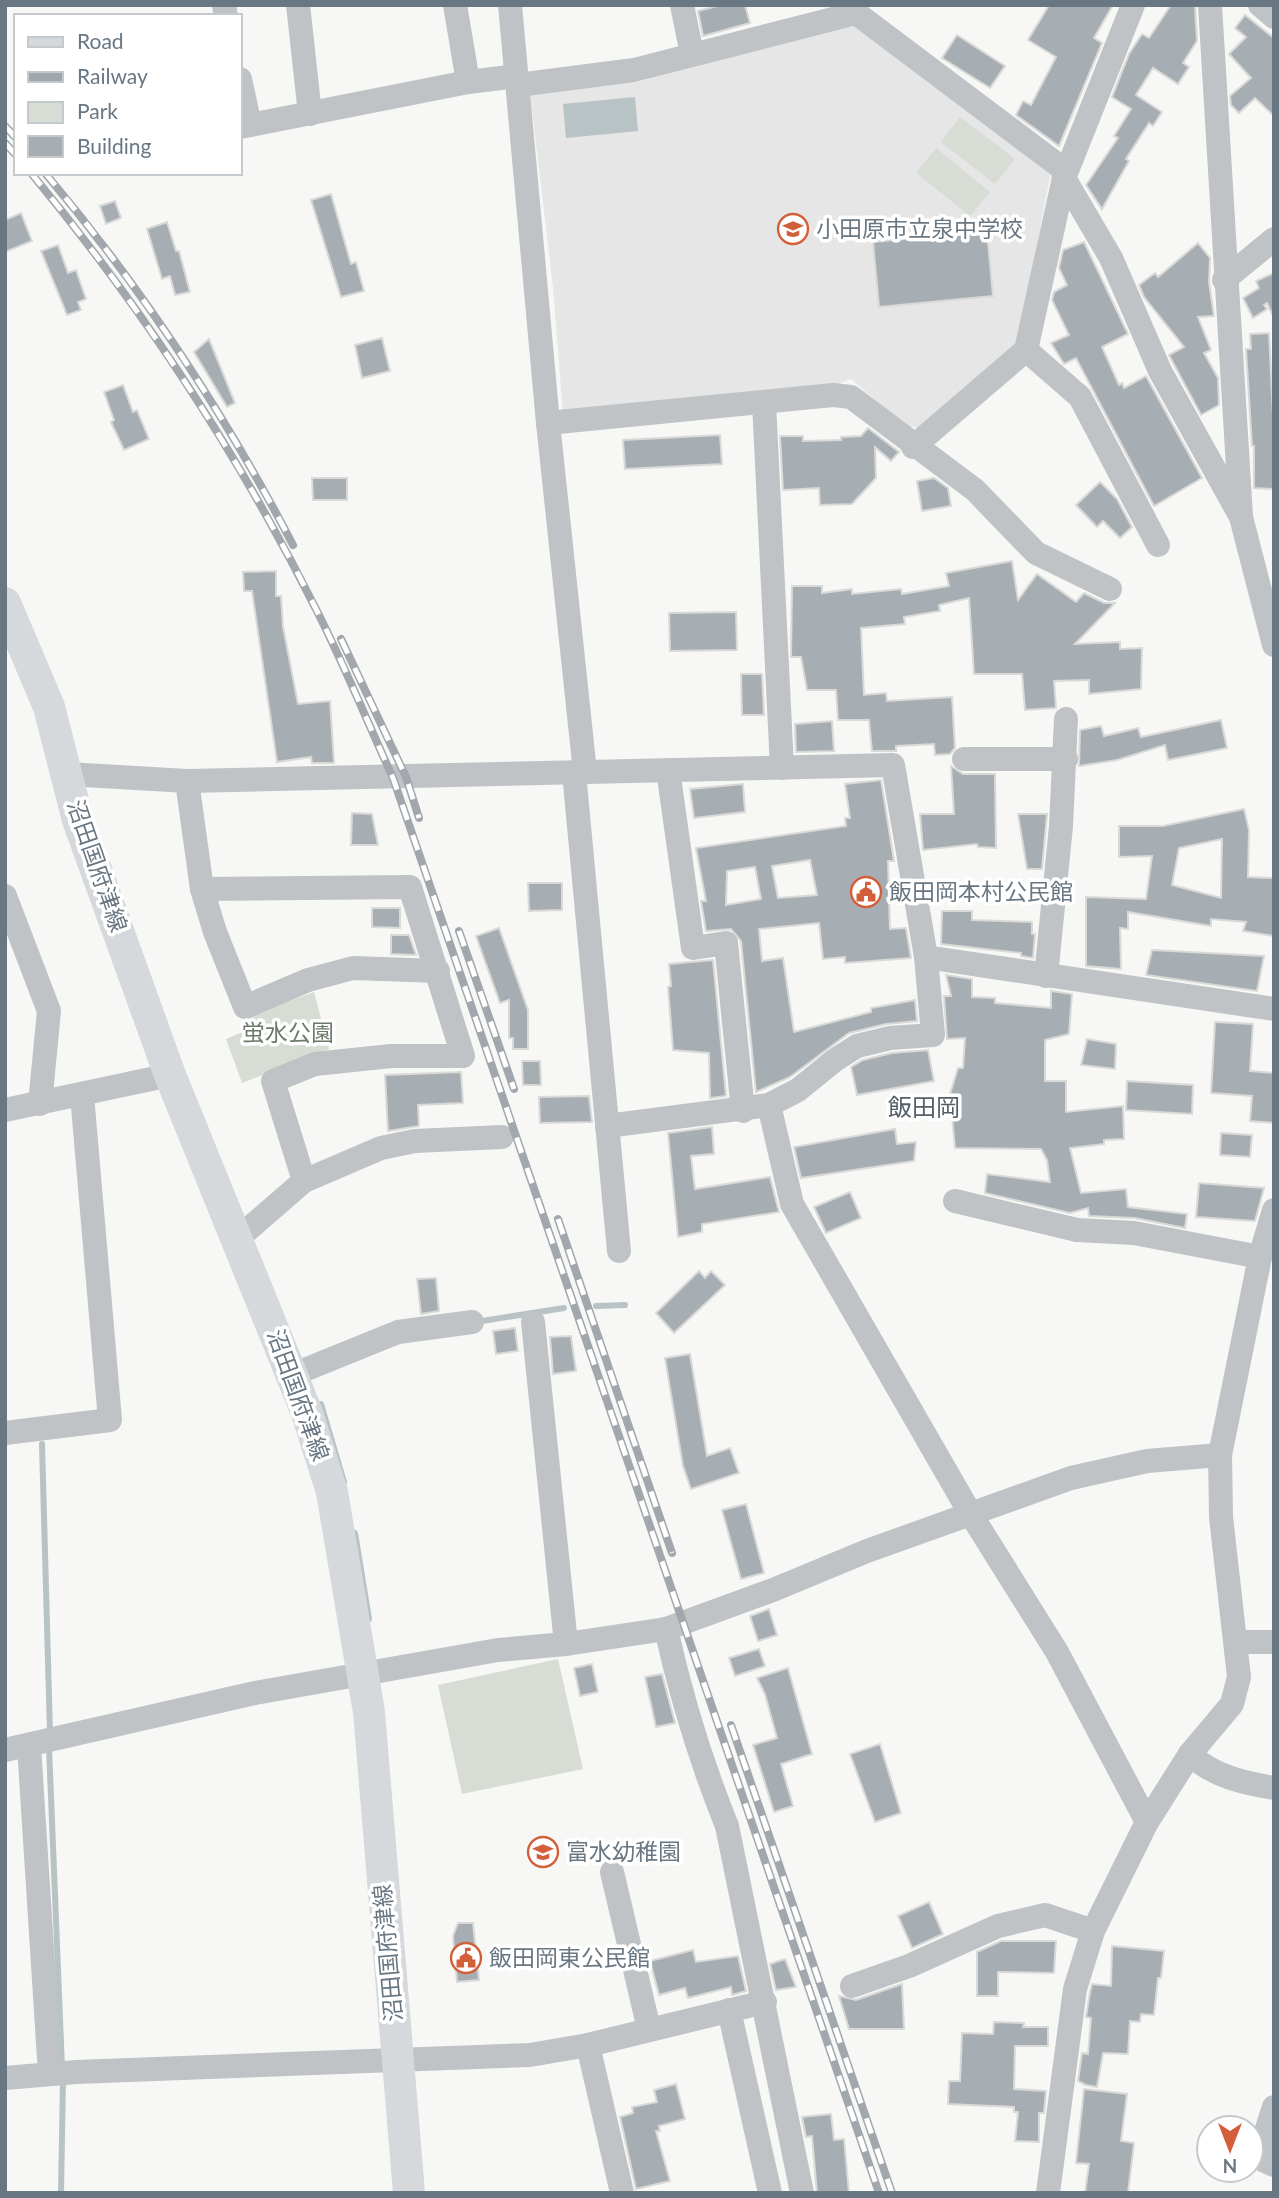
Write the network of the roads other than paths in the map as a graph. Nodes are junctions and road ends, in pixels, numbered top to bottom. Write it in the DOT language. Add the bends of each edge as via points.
graph roads {
  1 [pos="298,5"];
  2 [pos="455,5"];
  3 [pos="510,5"];
  4 [pos="682,5"];
  5 [pos="1133,5"];
  6 [pos="1210,5"];
  7 [pos="1260,5"];
  8 [pos="1274,18"];
  9 [pos="692,54"];
  10 [pos="518,80"];
  11 [pos="468,82"];
  12 [pos="242,98"];
  13 [pos="310,114"];
  14 [pos="245,126"];
  15 [pos="1064,178"];
  16 [pos="1274,239"];
  17 [pos="1224,279"];
  18 [pos="1026,350"];
  19 [pos="764,403"];
  20 [pos="548,423"];
  21 [pos="913,447"];
  22 [pos="1241,517"];
  23 [pos="1158,545"];
  24 [pos="1110,589"];
  25 [pos="5,603"];
  26 [pos="11,643"];
  27 [pos="1274,645"];
  28 [pos="1066,719"];
  29 [pos="964,759"];
  30 [pos="1066,759"];
  31 [pos="782,768"];
  32 [pos="668,770"];
  33 [pos="580,772"];
  34 [pos="67,774"];
  35 [pos="187,781"];
  36 [pos="202,889"];
  37 [pos="5,896"];
  38 [pos="12,939"];
  39 [pos="926,957"];
  40 [pos="438,971"];
  41 [pos="1046,976"];
  42 [pos="1274,1009"];
  43 [pos="170,1076"];
  44 [pos="82,1094"];
  45 [pos="40,1104"];
  46 [pos="769,1105"];
  47 [pos="5,1110"];
  48 [pos="743,1111"];
  49 [pos="607,1126"];
  50 [pos="502,1137"];
  51 [pos="304,1181"];
  52 [pos="955,1202"];
  53 [pos="1274,1210"];
  54 [pos="237,1238"];
  55 [pos="619,1251"];
  56 [pos="1260,1257"];
  57 [pos="472,1322"];
  58 [pos="533,1322"];
  59 [pos="292,1375"];
  60 [pos="5,1433"];
  61 [pos="1220,1455"];
  62 [pos="970,1513"];
  63 [pos="666,1629"];
  64 [pos="1236,1642"];
  65 [pos="1274,1642"];
  66 [pos="566,1644"];
  67 [pos="364,1675"];
  68 [pos="32,1745"];
  69 [pos="1190,1755"];
  70 [pos="1274,1788"];
  71 [pos="1147,1822"];
  72 [pos="612,1872"];
  73 [pos="1093,1931"];
  74 [pos="852,1986"];
  75 [pos="765,2002"];
  76 [pos="729,2010"];
  77 [pos="649,2029"];
  78 [pos="588,2045"];
  79 [pos="398,2060"];
  80 [pos="59,2073"];
  81 [pos="5,2078"];
  82 [pos="1274,2107"];
  83 [pos="1274,2165"];
  84 [pos="408,2193"];
  85 [pos="622,2193"];
  86 [pos="770,2193"];
  87 [pos="802,2193"];
  88 [pos="1048,2193"];
  1 -- 13 [label="street"];
  2 -- 11 [label="street"];
  3 -- 10 [label="street"];
  4 -- 9 [label="street"];
  5 -- 15 [label="street"];
  6 -- 17 [label="street"];
  7 -- 8 [label="street"];
  9 -- 10 [label="street" via="634,70"];
  9 -- 15 [label="street" via="856,13 1062,168"];
  10 -- 11 [label="street"];
  10 -- 20 [label="street"];
  11 -- 13 [label="street"];
  12 -- 14 [label="street"];
  13 -- 14 [label="street"];
  15 -- 18 [label="street"];
  15 -- 22 [label="street" via="1111,258 1160,371"];
  16 -- 17 [label="street"];
  17 -- 22 [label="street"];
  18 -- 21 [label="street"];
  18 -- 23 [label="street" via="1080,397"];
  19 -- 20 [label="street"];
  19 -- 21 [label="street" via="851,397"];
  19 -- 31 [label="street"];
  20 -- 33 [label="street"];
  21 -- 24 [label="street" via="975,490 1036,553"];
  22 -- 27 [label="street"];
  25 -- 26 [label="main road, 沼田国府津線"];
  26 -- 34 [label="main road, 沼田国府津線" via="49,706"];
  28 -- 30 [label="street"];
  29 -- 30 [label="street"];
  30 -- 41 [label="street"];
  31 -- 32 [label="street"];
  31 -- 39 [label="street" via="893,765"];
  32 -- 33 [label="street"];
  32 -- 48 [label="street" via="693,948 726,943"];
  33 -- 35 [label="street"];
  33 -- 49 [label="street"];
  34 -- 35 [label="street"];
  34 -- 43 [label="main road, 沼田国府津線" via="78,820"];
  35 -- 36 [label="street"];
  36 -- 40 [label="street" via="410,887"];
  36 -- 40 [label="street" via="245,1007 308,980 353,968"];
  37 -- 38 [label="street"];
  38 -- 45 [label="street" via="49,1011"];
  39 -- 41 [label="street"];
  39 -- 46 [label="street" via="933,1035 857,1046 798,1090"];
  40 -- 51 [label="street" via="463,1056 391,1056 315,1064 273,1081"];
  41 -- 42 [label="street"];
  43 -- 44 [label="street"];
  43 -- 54 [label="main road, 沼田国府津線"];
  44 -- 45 [label="street"];
  44 -- 60 [label="street" via="110,1420"];
  45 -- 47 [label="street"];
  46 -- 48 [label="street"];
  46 -- 62 [label="street" via="792,1204"];
  48 -- 49 [label="street"];
  49 -- 55 [label="street"];
  50 -- 51 [label="street" via="415,1141 381,1148"];
  51 -- 54 [label="street"];
  52 -- 56 [label="street" via="1077,1230 1135,1233"];
  53 -- 56 [label="street"];
  54 -- 59 [label="main road, 沼田国府津線"];
  56 -- 61 [label="street"];
  57 -- 59 [label="street" via="398,1332"];
  58 -- 66 [label="street"];
  59 -- 67 [label="main road, 沼田国府津線" via="332,1492"];
  61 -- 62 [label="street" via="1147,1461 1070,1478"];
  61 -- 64 [label="street" via="1221,1517"];
  62 -- 63 [label="street"];
  62 -- 71 [label="street" via="1056,1652"];
  63 -- 66 [label="street"];
  63 -- 75 [label="street" via="677,1681 727,1826"];
  64 -- 65 [label="street"];
  64 -- 69 [label="street" via="1239,1677 1232,1704"];
  66 -- 67 [label="street" via="498,1650"];
  67 -- 68 [label="street" via="256,1693"];
  67 -- 79 [label="main road, 沼田国府津線"];
  68 -- 80 [label="street"];
  69 -- 70 [label="street" via="1202,1766"];
  69 -- 71 [label="street"];
  71 -- 73 [label="street"];
  72 -- 77 [label="street"];
  73 -- 74 [label="street" via="1045,1915 998,1926"];
  73 -- 88 [label="street" via="1075,1989"];
  75 -- 76 [label="street"];
  75 -- 87 [label="street"];
  76 -- 77 [label="street"];
  76 -- 86 [label="street"];
  77 -- 78 [label="street"];
  78 -- 79 [label="street" via="530,2055"];
  78 -- 85 [label="street"];
  79 -- 80 [label="street"];
  79 -- 84 [label="main road, 沼田国府津線"];
  80 -- 81 [label="street"];
  82 -- 83 [label="street" via="1261,2147 1263,2160"];
}
